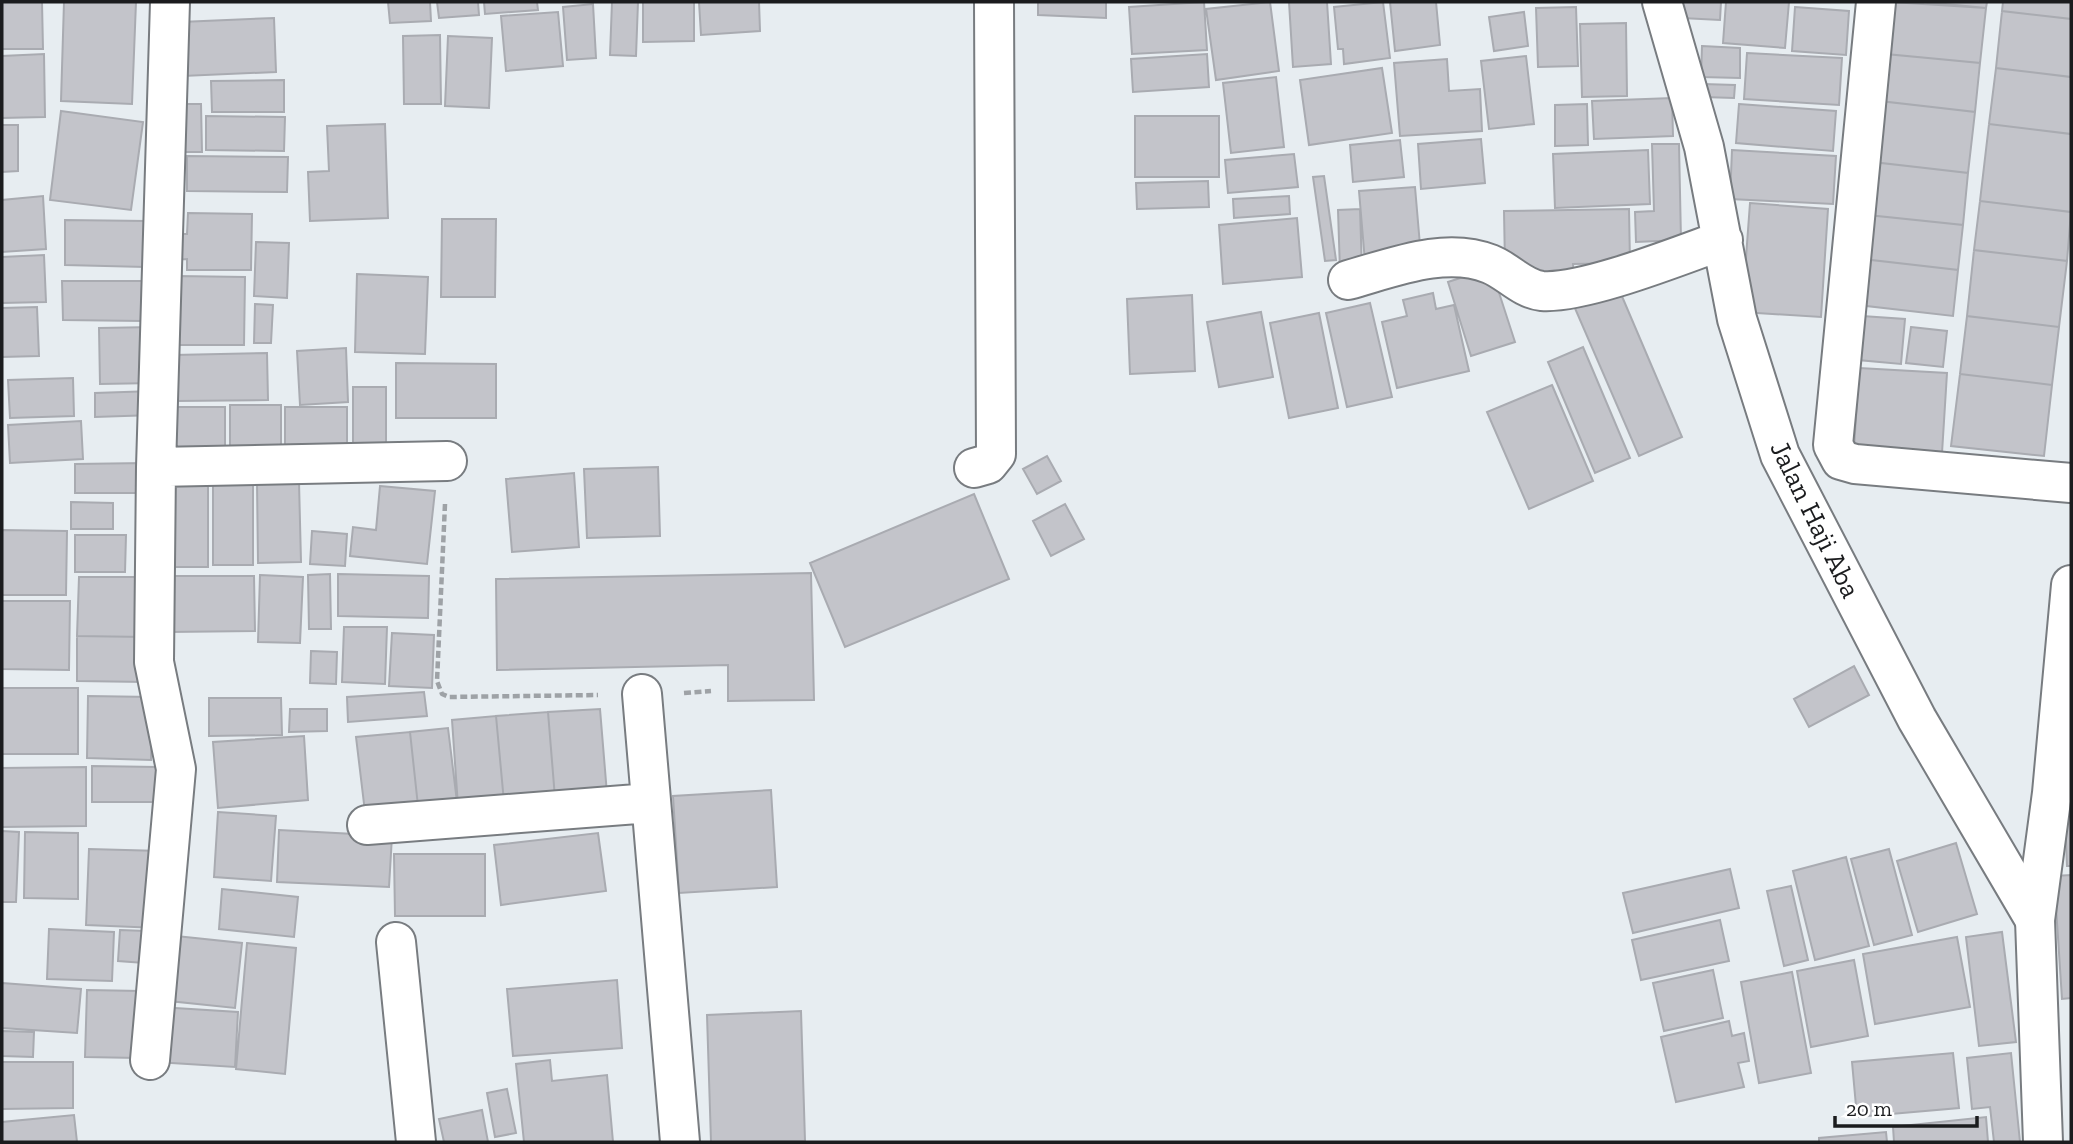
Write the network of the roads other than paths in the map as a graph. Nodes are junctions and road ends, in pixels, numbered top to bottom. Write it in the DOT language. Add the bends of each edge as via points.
graph roads {
  1 [pos="170,2"];
  2 [pos="994,2"];
  3 [pos="1662,2"];
  4 [pos="1876,2"];
  5 [pos="1723,240"];
  6 [pos="1348,280"];
  7 [pos="447,461"];
  8 [pos="156,467"];
  9 [pos="974,468"];
  10 [pos="2071,483"];
  11 [pos="2071,585"];
  12 [pos="642,694"];
  13 [pos="2062,794"];
  14 [pos="650,803"];
  15 [pos="367,824"];
  16 [pos="2035,920"];
  17 [pos="396,942"];
  18 [pos="150,1060"];
  19 [pos="416,1142"];
  20 [pos="680,1142"];
  21 [pos="2043,1142"];
  1 -- 8 [label="street"];
  2 -- 9 [label="street" via="996,454 988,464"];
  3 -- 5 [label="street, Jalan Haji Aba" via="1703,147"];
  4 -- 10 [label="street" via="1833,445 1841,460 1855,464"];
  5 -- 6 [label="street" via="1663,262 1558,290 1540,291 1492,264 1473,260 1425,259"];
  5 -- 16 [label="street, Jalan Haji Aba" via="1737,319 1780,455 1917,719"];
  7 -- 8 [label="street"];
  8 -- 18 [label="street" via="154,662 176,769"];
  11 -- 13 [label="street"];
  12 -- 14 [label="street"];
  13 -- 16 [label="street"];
  14 -- 15 [label="street"];
  14 -- 20 [label="street"];
  16 -- 21 [label="street"];
  17 -- 19 [label="street"];
}
